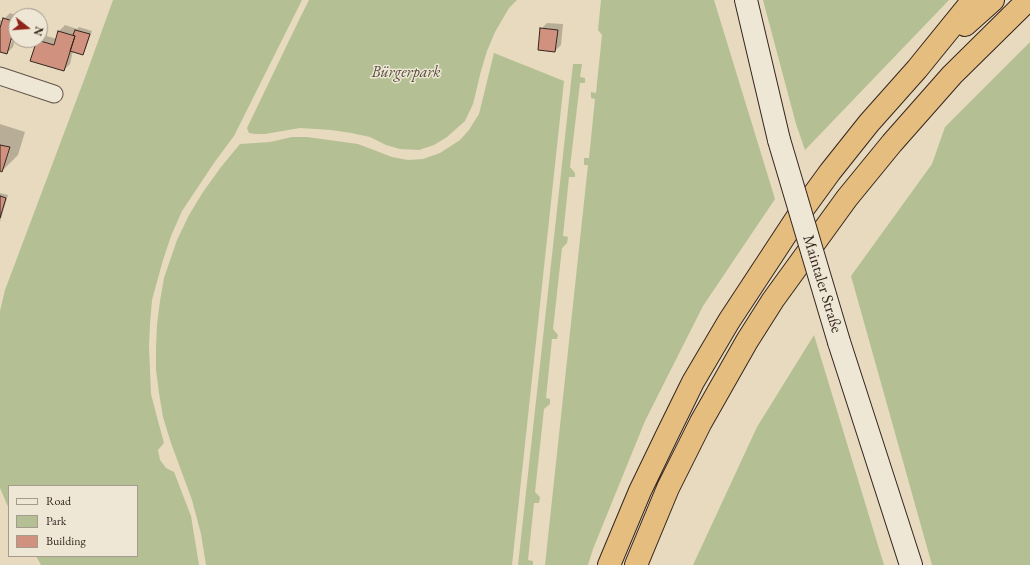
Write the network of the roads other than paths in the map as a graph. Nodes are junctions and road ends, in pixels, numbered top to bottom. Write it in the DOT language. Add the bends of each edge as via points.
graph roads {
  1 [pos="746,0"];
  2 [pos="973,0"];
  3 [pos="993,0"];
  4 [pos="1028,0"];
  5 [pos="917,69"];
  6 [pos="0,76"];
  7 [pos="54,94"];
  8 [pos="609,565"];
  9 [pos="636,565"];
  10 [pos="911,565"];
  1 -- 10 [label="main road, Maintaler Straße, bridge" via="779,140 839,342"];
  2 -- 5 [label="highway"];
  3 -- 5 [label="highway"];
  4 -- 9 [label="highway" via="952,75 892,143 847,198 773,300 701,422 668,488"];
  5 -- 8 [label="highway" via="830,172 729,321 693,382 663,442"];
  6 -- 7 [label="street"];
}
